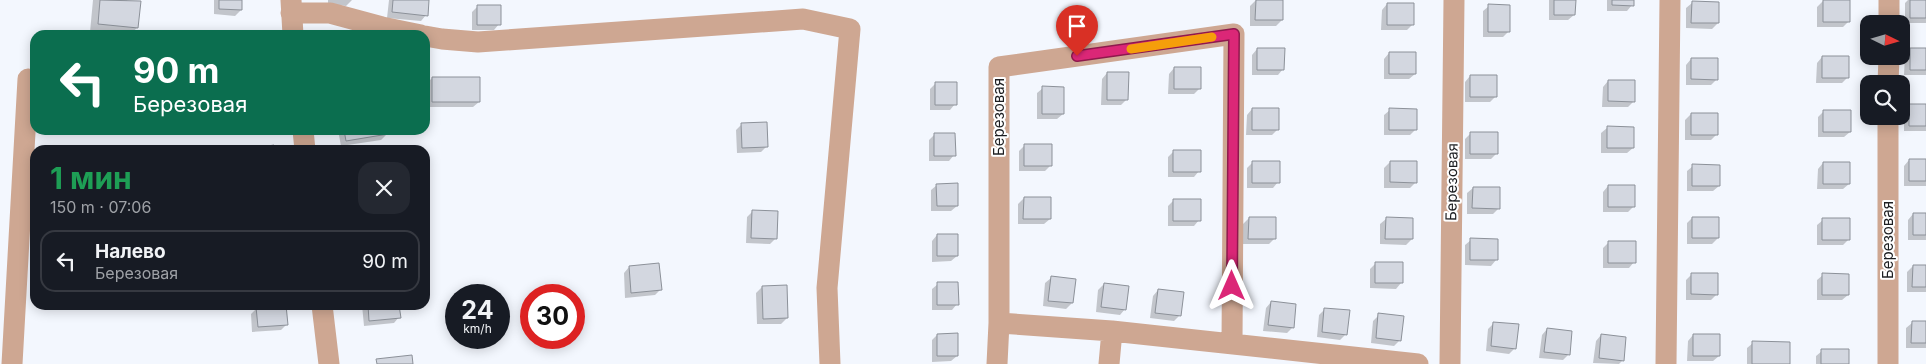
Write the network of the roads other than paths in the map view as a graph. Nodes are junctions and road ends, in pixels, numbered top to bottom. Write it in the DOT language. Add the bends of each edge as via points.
graph roads {
  1 [pos="1454,0"];
  2 [pos="1670,0"];
  3 [pos="1889,0"];
  4 [pos="291,6"];
  5 [pos="1889,15"];
  6 [pos="292,30"];
  7 [pos="397,30"];
  8 [pos="430,36"];
  9 [pos="28,78"];
  10 [pos="1888,125"];
  11 [pos="323,310"];
  12 [pos="999,323"];
  13 [pos="1112,331"];
  14 [pos="1232,344"];
  15 [pos="12,364"];
  16 [pos="329,364"];
  17 [pos="830,364"];
  18 [pos="997,364"];
  19 [pos="1109,364"];
  20 [pos="1418,364"];
  21 [pos="1450,364"];
  22 [pos="1666,364"];
  23 [pos="1888,364"];
  1 -- 21 [label="street, Березовая"];
  2 -- 22 [label="street"];
  3 -- 5 [label="street"];
  4 -- 6 [label="street"];
  4 -- 7 [label="street"];
  8 -- 17 [label="street" via="478,42 803,19 850,29 827,288"];
  9 -- 15 [label="street"];
  10 -- 23 [label="street, Березовая"];
  11 -- 16 [label="street"];
  12 -- 13 [label="street"];
  12 -- 14 [label="street, Березовая" via="999,67 1234,34"];
  12 -- 18 [label="street, Березовая"];
  13 -- 14 [label="street"];
  13 -- 19 [label="street"];
  14 -- 20 [label="street"];
}
